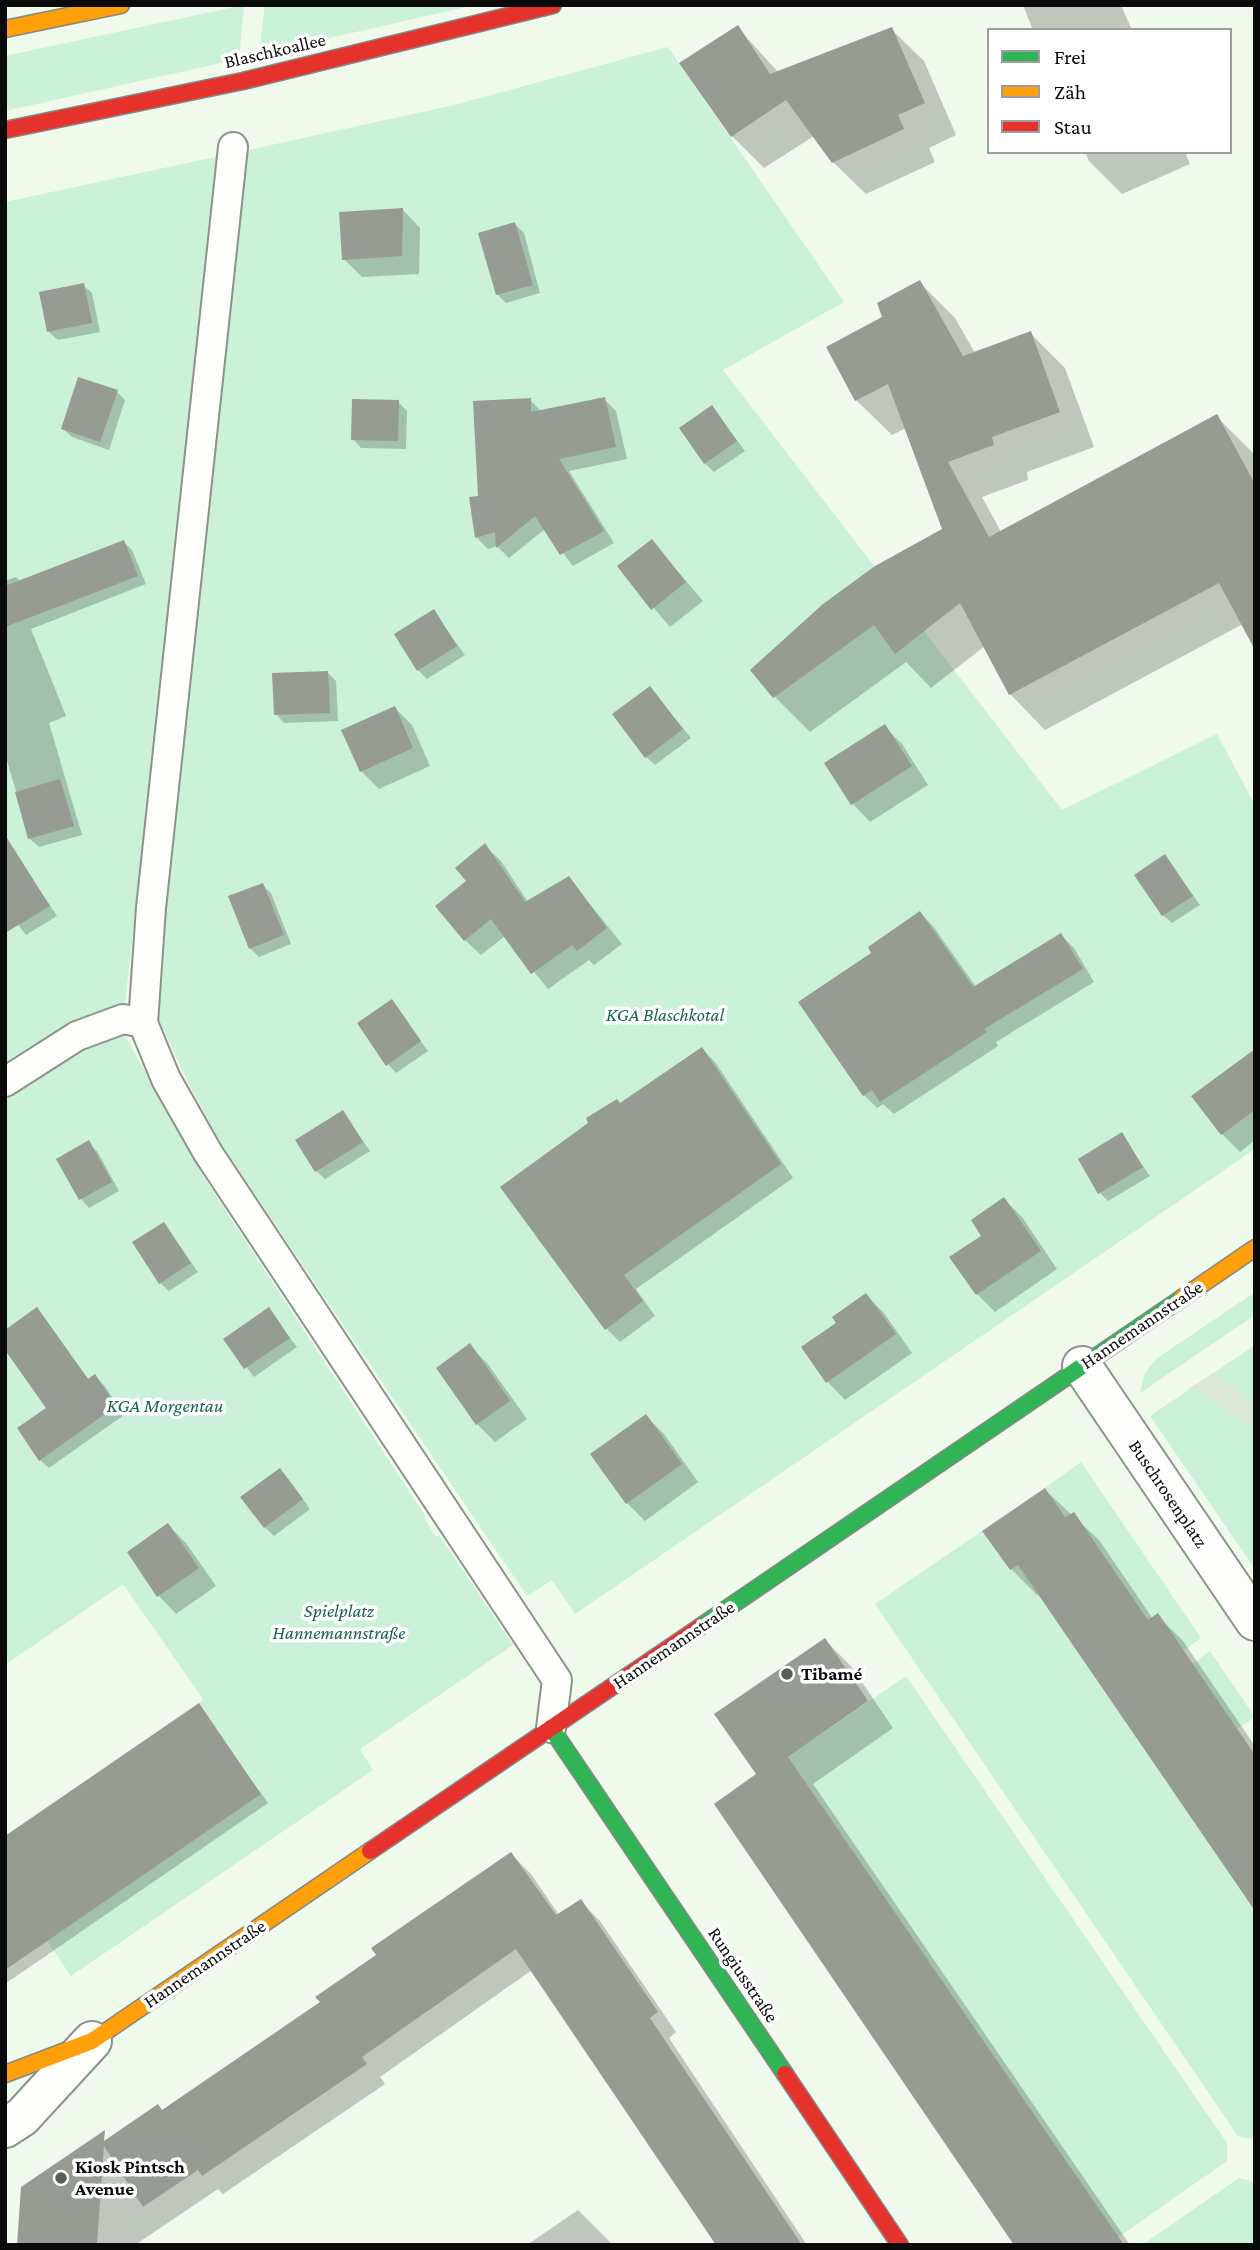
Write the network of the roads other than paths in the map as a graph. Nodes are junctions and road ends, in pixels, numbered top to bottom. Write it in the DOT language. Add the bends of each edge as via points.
graph roads {
  1 [pos="121,5"];
  2 [pos="553,5"];
  3 [pos="5,29"];
  4 [pos="5,130"];
  5 [pos="233,147"];
  6 [pos="143,1023"];
  7 [pos="5,1082"];
  8 [pos="1255,1248"];
  9 [pos="1082,1366"];
  10 [pos="1255,1621"];
  11 [pos="551,1728"];
  12 [pos="92,2041"];
  13 [pos="5,2074"];
  14 [pos="5,2128"];
  15 [pos="901,2245"];
  1 -- 3 [label="street"];
  2 -- 4 [label="street, Blaschkoallee" via="243,81"];
  5 -- 6 [label="lane"];
  6 -- 7 [label="lane" via="123,1019 77,1036"];
  6 -- 11 [label="lane" via="166,1079 208,1153 557,1680"];
  8 -- 9 [label="street, Hannemannstraße"];
  9 -- 10 [label="street, Buschrosenplatz"];
  9 -- 11 [label="street, Hannemannstraße"];
  11 -- 12 [label="street, Hannemannstraße"];
  11 -- 15 [label="street, Rungiusstraße"];
  12 -- 13 [label="street, Hannemannstraße"];
  12 -- 14 [label="street, Hannemannstraße" via="22,2117"];
}
